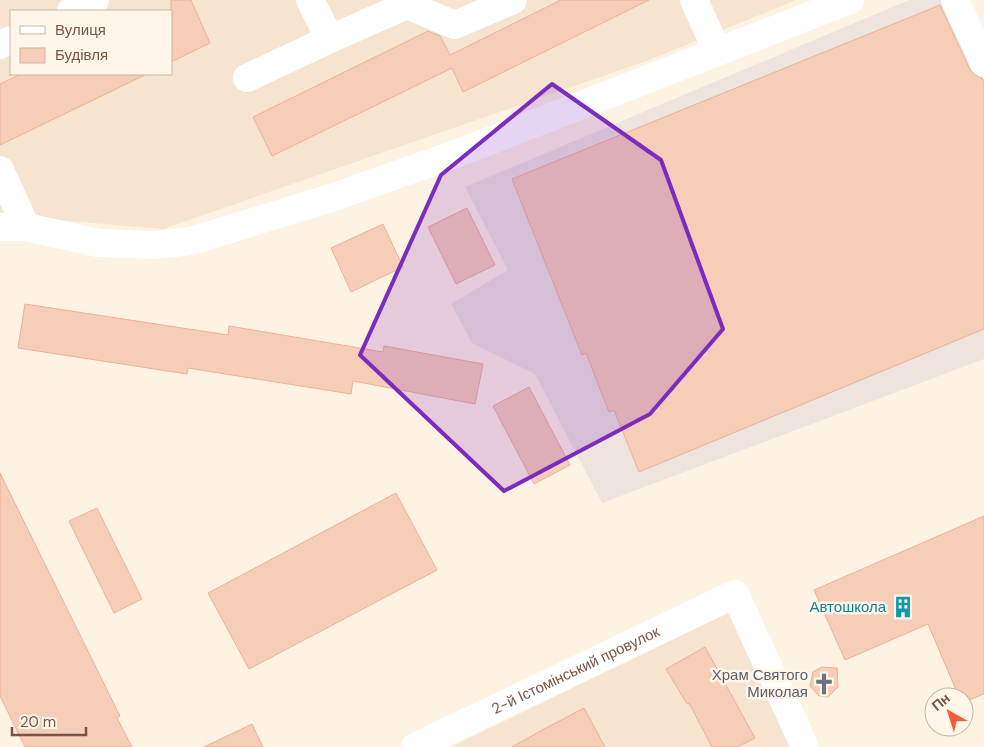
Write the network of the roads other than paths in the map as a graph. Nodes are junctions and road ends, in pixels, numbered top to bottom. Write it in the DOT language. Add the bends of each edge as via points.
graph roads {
  1 [pos="95,0"];
  2 [pos="310,0"];
  3 [pos="513,0"];
  4 [pos="694,0"];
  5 [pos="955,0"];
  6 [pos="833,3"];
  7 [pos="73,10"];
  8 [pos="330,39"];
  9 [pos="717,51"];
  10 [pos="984,63"];
  11 [pos="248,78"];
  12 [pos="0,170"];
  13 [pos="13,227"];
  14 [pos="415,747"];
  15 [pos="805,747"];
  1 -- 7 [label="street"];
  2 -- 8 [label="street"];
  3 -- 8 [label="street" via="455,25 407,5"];
  4 -- 9 [label="street"];
  5 -- 10 [label="street"];
  6 -- 9 [label="street"];
  8 -- 11 [label="street"];
  9 -- 13 [label="street" via="464,151 331,198 191,241 155,245 98,243"];
  12 -- 13 [label="street"];
  14 -- 15 [label="street, 2-й Істомінський провулок" via="735,594"];
}
